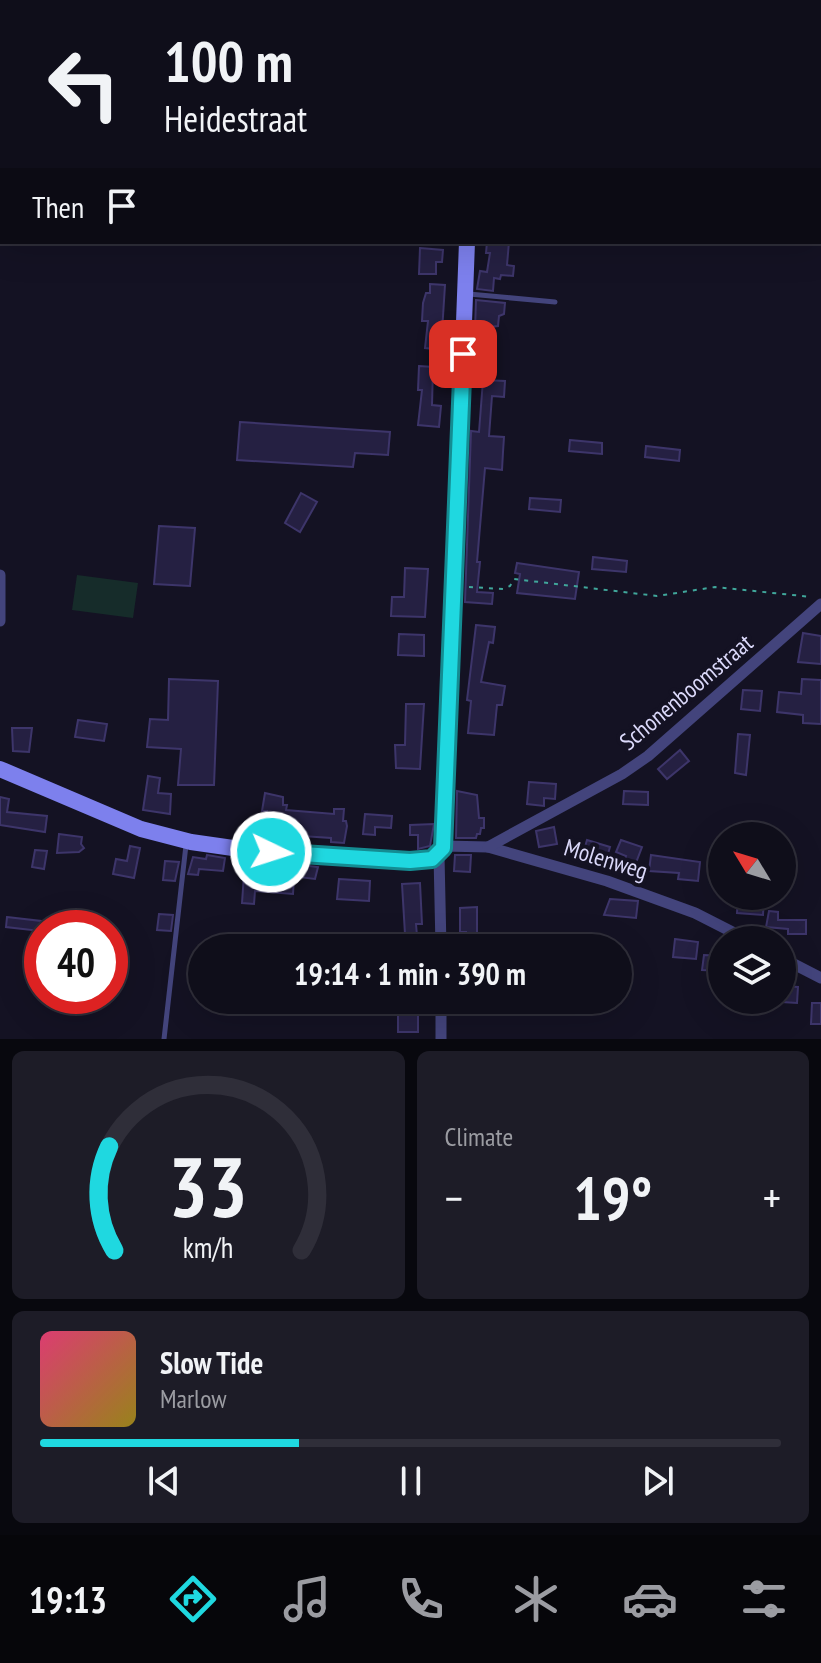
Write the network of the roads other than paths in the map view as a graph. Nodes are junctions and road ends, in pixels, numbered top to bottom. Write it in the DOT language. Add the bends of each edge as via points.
graph roads {
  1 [pos="467,244"];
  2 [pos="465,293"];
  3 [pos="555,302"];
  4 [pos="0,575"];
  5 [pos="821,602"];
  6 [pos="0,621"];
  7 [pos="0,769"];
  8 [pos="187,841"];
  9 [pos="488,847"];
  10 [pos="441,851"];
  11 [pos="721,926"];
  12 [pos="441,934"];
  13 [pos="796,965"];
  14 [pos="821,978"];
  15 [pos="441,1014"];
  16 [pos="164,1039"];
  17 [pos="441,1039"];
  1 -- 2 [label="street"];
  2 -- 3 [label="lane"];
  2 -- 10 [label="street"];
  4 -- 6 [label="street"];
  5 -- 9 [label="street, Schonenboomstraat" via="648,756"];
  7 -- 8 [label="street" via="141,829"];
  8 -- 10 [label="street" via="393,861 429,860"];
  8 -- 16 [label="lane"];
  9 -- 10 [label="street, Molenweg"];
  9 -- 11 [label="street, Molenweg" via="652,896"];
  10 -- 12 [label="street"];
  13 -- 14 [label="street"];
  15 -- 17 [label="street"];
}
